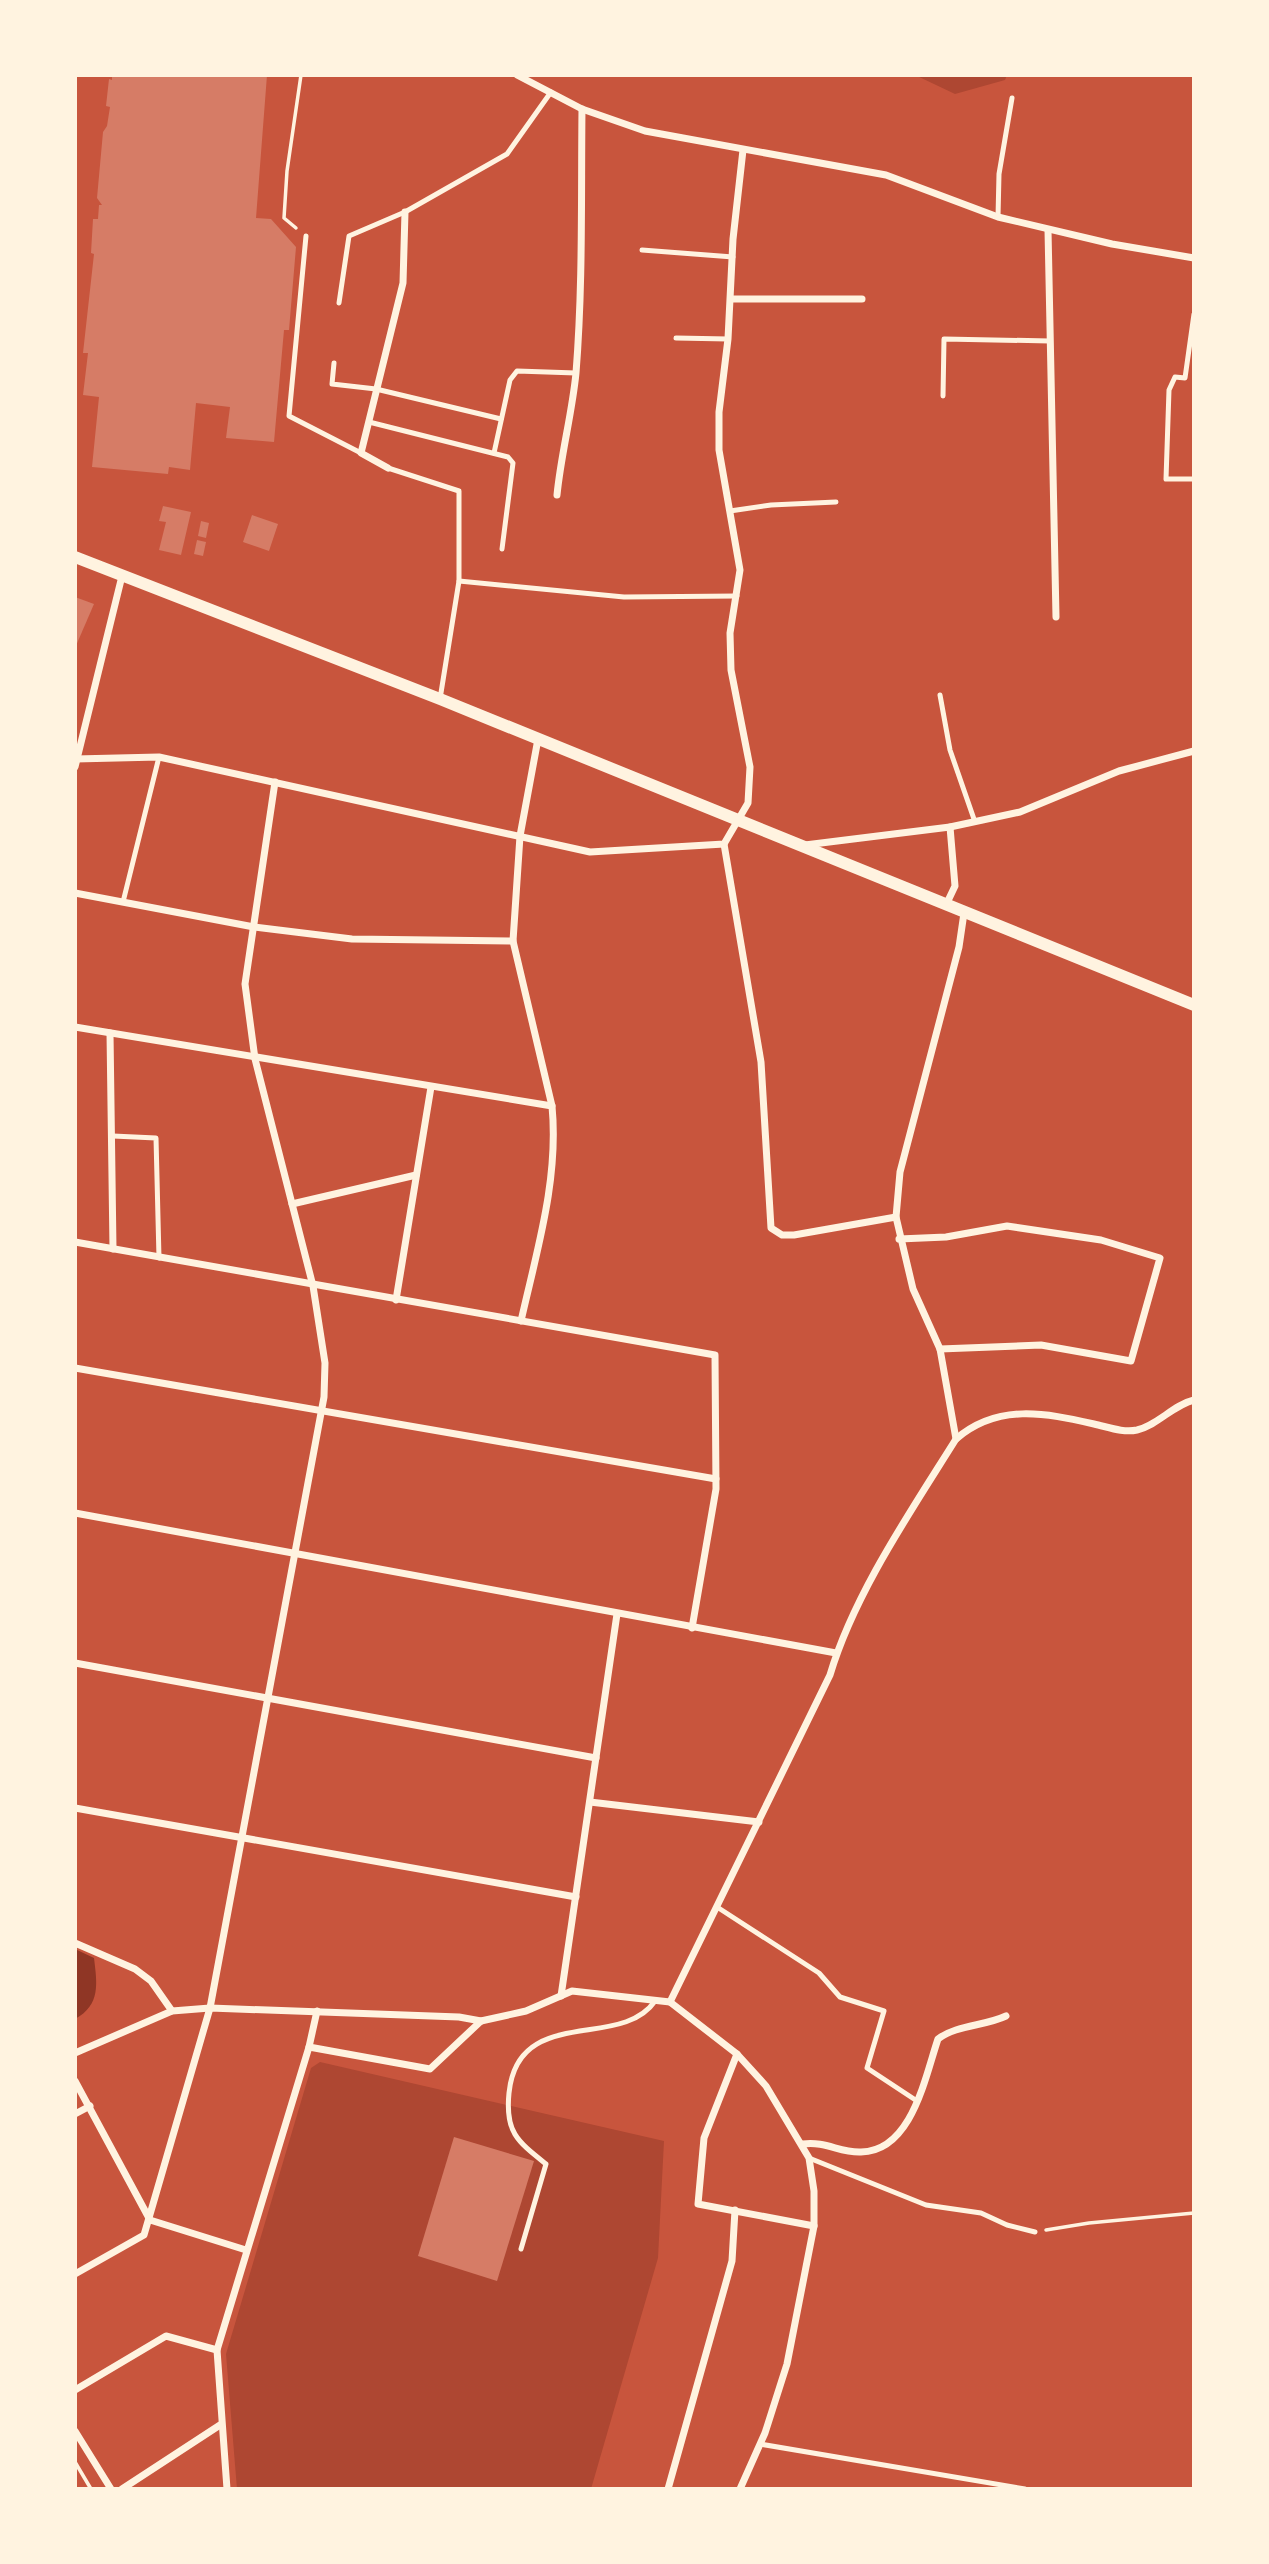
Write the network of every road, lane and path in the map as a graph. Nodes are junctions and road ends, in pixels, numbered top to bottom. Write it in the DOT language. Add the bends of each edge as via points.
graph roads {
  1 [pos="301,75"];
  2 [pos="517,75"];
  3 [pos="551,92"];
  4 [pos="1012,98"];
  5 [pos="582,109"];
  6 [pos="743,150"];
  7 [pos="405,212"];
  8 [pos="999,217"];
  9 [pos="1048,230"];
  10 [pos="306,236"];
  11 [pos="642,250"];
  12 [pos="733,257"];
  13 [pos="1194,258"];
  14 [pos="732,299"];
  15 [pos="862,299"];
  16 [pos="339,303"];
  17 [pos="1194,314"];
  18 [pos="676,338"];
  19 [pos="728,339"];
  20 [pos="1050,341"];
  21 [pos="334,363"];
  22 [pos="576,373"];
  23 [pos="1185,378"];
  24 [pos="1194,379"];
  25 [pos="376,389"];
  26 [pos="943,396"];
  27 [pos="501,419"];
  28 [pos="369,422"];
  29 [pos="360,453"];
  30 [pos="494,453"];
  31 [pos="388,468"];
  32 [pos="1194,479"];
  33 [pos="557,495"];
  34 [pos="836,502"];
  35 [pos="730,511"];
  36 [pos="502,549"];
  37 [pos="75,557"];
  38 [pos="122,576"];
  39 [pos="459,581"];
  40 [pos="737,596"];
  41 [pos="1056,617"];
  42 [pos="940,695"];
  43 [pos="440,699"];
  44 [pos="538,738"];
  45 [pos="1194,751"];
  46 [pos="159,757"];
  47 [pos="76,762"];
  48 [pos="275,782"];
  49 [pos="741,820"];
  50 [pos="975,822"];
  51 [pos="950,827"];
  52 [pos="520,836"];
  53 [pos="724,844"];
  54 [pos="801,845"];
  55 [pos="75,893"];
  56 [pos="123,902"];
  57 [pos="946,905"];
  58 [pos="964,913"];
  59 [pos="254,927"];
  60 [pos="513,941"];
  61 [pos="1194,1005"];
  62 [pos="75,1027"];
  63 [pos="110,1033"];
  64 [pos="255,1059"];
  65 [pos="431,1087"];
  66 [pos="552,1106"];
  67 [pos="113,1136"];
  68 [pos="416,1175"];
  69 [pos="292,1204"];
  70 [pos="896,1217"];
  71 [pos="899,1239"];
  72 [pos="75,1242"];
  73 [pos="113,1249"];
  74 [pos="159,1258"];
  75 [pos="313,1286"];
  76 [pos="396,1300"];
  77 [pos="521,1321"];
  78 [pos="940,1349"];
  79 [pos="75,1368"];
  80 [pos="1194,1400"];
  81 [pos="322,1409"];
  82 [pos="956,1439"];
  83 [pos="716,1479"];
  84 [pos="75,1513"];
  85 [pos="294,1553"];
  86 [pos="617,1614"];
  87 [pos="692,1628"];
  88 [pos="836,1653"];
  89 [pos="75,1663"];
  90 [pos="268,1699"];
  91 [pos="596,1758"];
  92 [pos="590,1802"];
  93 [pos="75,1808"];
  94 [pos="759,1822"];
  95 [pos="243,1839"];
  96 [pos="576,1897"];
  97 [pos="718,1908"];
  98 [pos="75,1943"];
  99 [pos="561,1996"];
  100 [pos="656,2001"];
  101 [pos="670,2002"];
  102 [pos="211,2008"];
  103 [pos="172,2011"];
  104 [pos="317,2011"];
  105 [pos="1006,2016"];
  106 [pos="481,2021"];
  107 [pos="309,2047"];
  108 [pos="75,2053"];
  109 [pos="737,2054"];
  110 [pos="75,2081"];
  111 [pos="917,2101"];
  112 [pos="90,2106"];
  113 [pos="75,2115"];
  114 [pos="803,2144"];
  115 [pos="808,2158"];
  116 [pos="735,2210"];
  117 [pos="1194,2213"];
  118 [pos="150,2220"];
  119 [pos="814,2226"];
  120 [pos="1035,2232"];
  121 [pos="521,2249"];
  122 [pos="246,2250"];
  123 [pos="75,2274"];
  124 [pos="217,2350"];
  125 [pos="75,2390"];
  126 [pos="220,2425"];
  127 [pos="75,2431"];
  128 [pos="760,2444"];
  129 [pos="75,2462"];
  130 [pos="90,2489"];
  131 [pos="111,2489"];
  132 [pos="121,2489"];
  133 [pos="226,2489"];
  134 [pos="668,2489"];
  135 [pos="740,2489"];
  136 [pos="1025,2489"];
  1 -- 10 [label="path" via="284,218"];
  2 -- 3 [label="street"];
  3 -- 5 [label="street"];
  3 -- 7 [label="lane" via="507,154"];
  4 -- 8 [label="lane" via="999,174"];
  5 -- 6 [label="street" via="645,131"];
  5 -- 22 [label="street"];
  6 -- 8 [label="street" via="886,175"];
  6 -- 12 [label="street"];
  7 -- 16 [label="lane" via="349,236"];
  7 -- 25 [label="street" via="403,283"];
  8 -- 9 [label="street"];
  9 -- 13 [label="street"];
  9 -- 20 [label="street"];
  10 -- 29 [label="lane" via="289,416"];
  11 -- 12 [label="lane"];
  12 -- 14 [label="street"];
  14 -- 15 [label="street"];
  14 -- 19 [label="street"];
  17 -- 23 [label="lane"];
  18 -- 19 [label="lane"];
  19 -- 35 [label="street" via="719,450"];
  20 -- 26 [label="lane" via="944,339"];
  20 -- 41 [label="street"];
  21 -- 25 [label="lane" via="332,384"];
  22 -- 27 [label="lane" via="517,371 510,380"];
  22 -- 33 [label="street"];
  23 -- 24 [label="lane"];
  23 -- 32 [label="lane" via="1175,377 1170,390 1166,479"];
  25 -- 27 [label="lane"];
  25 -- 28 [label="street"];
  27 -- 30 [label="lane"];
  28 -- 29 [label="street"];
  28 -- 30 [label="lane"];
  29 -- 31 [label="street"];
  30 -- 36 [label="lane" via="513,463"];
  31 -- 39 [label="lane" via="459,491"];
  34 -- 35 [label="lane"];
  35 -- 40 [label="street" via="740,570"];
  37 -- 38 [label="street"];
  38 -- 43 [label="street"];
  38 -- 47 [label="street"];
  39 -- 40 [label="lane" via="624,597"];
  39 -- 43 [label="lane"];
  40 -- 49 [label="street" via="730,633 731,670 750,767 748,803"];
  42 -- 50 [label="lane" via="950,750"];
  43 -- 44 [label="street"];
  44 -- 49 [label="street"];
  44 -- 52 [label="street"];
  45 -- 50 [label="street" via="1119,771 1020,812"];
  46 -- 47 [label="street"];
  46 -- 48 [label="street"];
  46 -- 56 [label="lane"];
  48 -- 52 [label="street"];
  48 -- 59 [label="street"];
  49 -- 53 [label="street"];
  49 -- 54 [label="street"];
  50 -- 51 [label="street"];
  51 -- 54 [label="street"];
  51 -- 57 [label="street" via="955,886"];
  52 -- 53 [label="street" via="590,852"];
  52 -- 60 [label="street"];
  53 -- 70 [label="street" via="761,1062 771,1228 794,1235"];
  54 -- 57 [label="street"];
  55 -- 56 [label="street"];
  56 -- 59 [label="street"];
  57 -- 58 [label="street"];
  58 -- 61 [label="street"];
  58 -- 70 [label="street" via="900,1172"];
  59 -- 60 [label="street" via="352,939"];
  59 -- 64 [label="street" via="245,984"];
  60 -- 66 [label="street"];
  62 -- 63 [label="street"];
  63 -- 64 [label="street"];
  63 -- 67 [label="street"];
  64 -- 65 [label="street"];
  64 -- 69 [label="street"];
  65 -- 66 [label="street"];
  65 -- 68 [label="street"];
  66 -- 77 [label="street" via="552,1176"];
  67 -- 73 [label="street"];
  67 -- 74 [label="lane" via="156,1138"];
  68 -- 69 [label="street"];
  68 -- 76 [label="street"];
  69 -- 75 [label="street"];
  70 -- 71 [label="street"];
  71 -- 78 [label="street" via="913,1289"];
  71 -- 78 [label="street" via="946,1237 1007,1226 1101,1240 1160,1258 1131,1361 1041,1345"];
  72 -- 73 [label="street"];
  73 -- 74 [label="street"];
  74 -- 75 [label="street"];
  75 -- 76 [label="street"];
  75 -- 81 [label="street" via="325,1363"];
  76 -- 77 [label="street"];
  77 -- 83 [label="street" via="715,1355"];
  78 -- 82 [label="street"];
  79 -- 81 [label="street"];
  80 -- 82 [label="street" via="1136,1430 1019,1412 979,1423"];
  81 -- 83 [label="street"];
  81 -- 85 [label="street"];
  82 -- 88 [label="street"];
  83 -- 87 [label="street"];
  84 -- 85 [label="street"];
  85 -- 86 [label="street"];
  85 -- 90 [label="street"];
  86 -- 87 [label="street"];
  86 -- 91 [label="street"];
  87 -- 88 [label="street"];
  88 -- 94 [label="street" via="830,1675"];
  89 -- 90 [label="street"];
  90 -- 91 [label="street"];
  90 -- 95 [label="street"];
  91 -- 92 [label="street"];
  92 -- 94 [label="street"];
  92 -- 96 [label="street"];
  93 -- 95 [label="street"];
  94 -- 97 [label="street"];
  95 -- 96 [label="street"];
  95 -- 102 [label="street"];
  96 -- 99 [label="street"];
  97 -- 101 [label="street"];
  97 -- 111 [label="lane" via="819,1973 840,1997 884,2011 867,2068"];
  98 -- 103 [label="street" via="135,1969 151,1981"];
  99 -- 100 [label="street" via="572,1991"];
  99 -- 106 [label="street" via="526,2011"];
  100 -- 101 [label="street"];
  100 -- 121 [label="lane" via="648,2013 533,2044 514,2068 507,2118 513,2135 546,2164"];
  101 -- 109 [label="street"];
  102 -- 103 [label="street"];
  102 -- 104 [label="street"];
  102 -- 118 [label="street"];
  103 -- 108 [label="street"];
  104 -- 106 [label="street"];
  104 -- 107 [label="street"];
  105 -- 111 [label="street" via="987,2025 946,2032 938,2039"];
  106 -- 107 [label="street" via="430,2069"];
  107 -- 122 [label="street"];
  109 -- 114 [label="street" via="766,2086"];
  109 -- 116 [label="street" via="704,2138 698,2204"];
  110 -- 112 [label="street"];
  111 -- 114 [label="street" via="900,2132 880,2150 858,2152 820,2142"];
  112 -- 113 [label="street"];
  112 -- 118 [label="street"];
  114 -- 115 [label="street"];
  115 -- 119 [label="street"];
  115 -- 120 [label="lane" via="926,2205 981,2213"];
  116 -- 119 [label="street"];
  116 -- 134 [label="street" via="732,2261"];
  117 -- 120 [label="path"];
  118 -- 122 [label="street"];
  118 -- 123 [label="street" via="145,2235"];
  119 -- 128 [label="street" via="788,2364"];
  122 -- 124 [label="street"];
  124 -- 125 [label="street" via="166,2336"];
  124 -- 126 [label="street"];
  126 -- 132 [label="street"];
  126 -- 133 [label="street"];
  127 -- 131 [label="street"];
  128 -- 135 [label="street"];
  128 -- 136 [label="lane"];
  129 -- 130 [label="path"];
}
